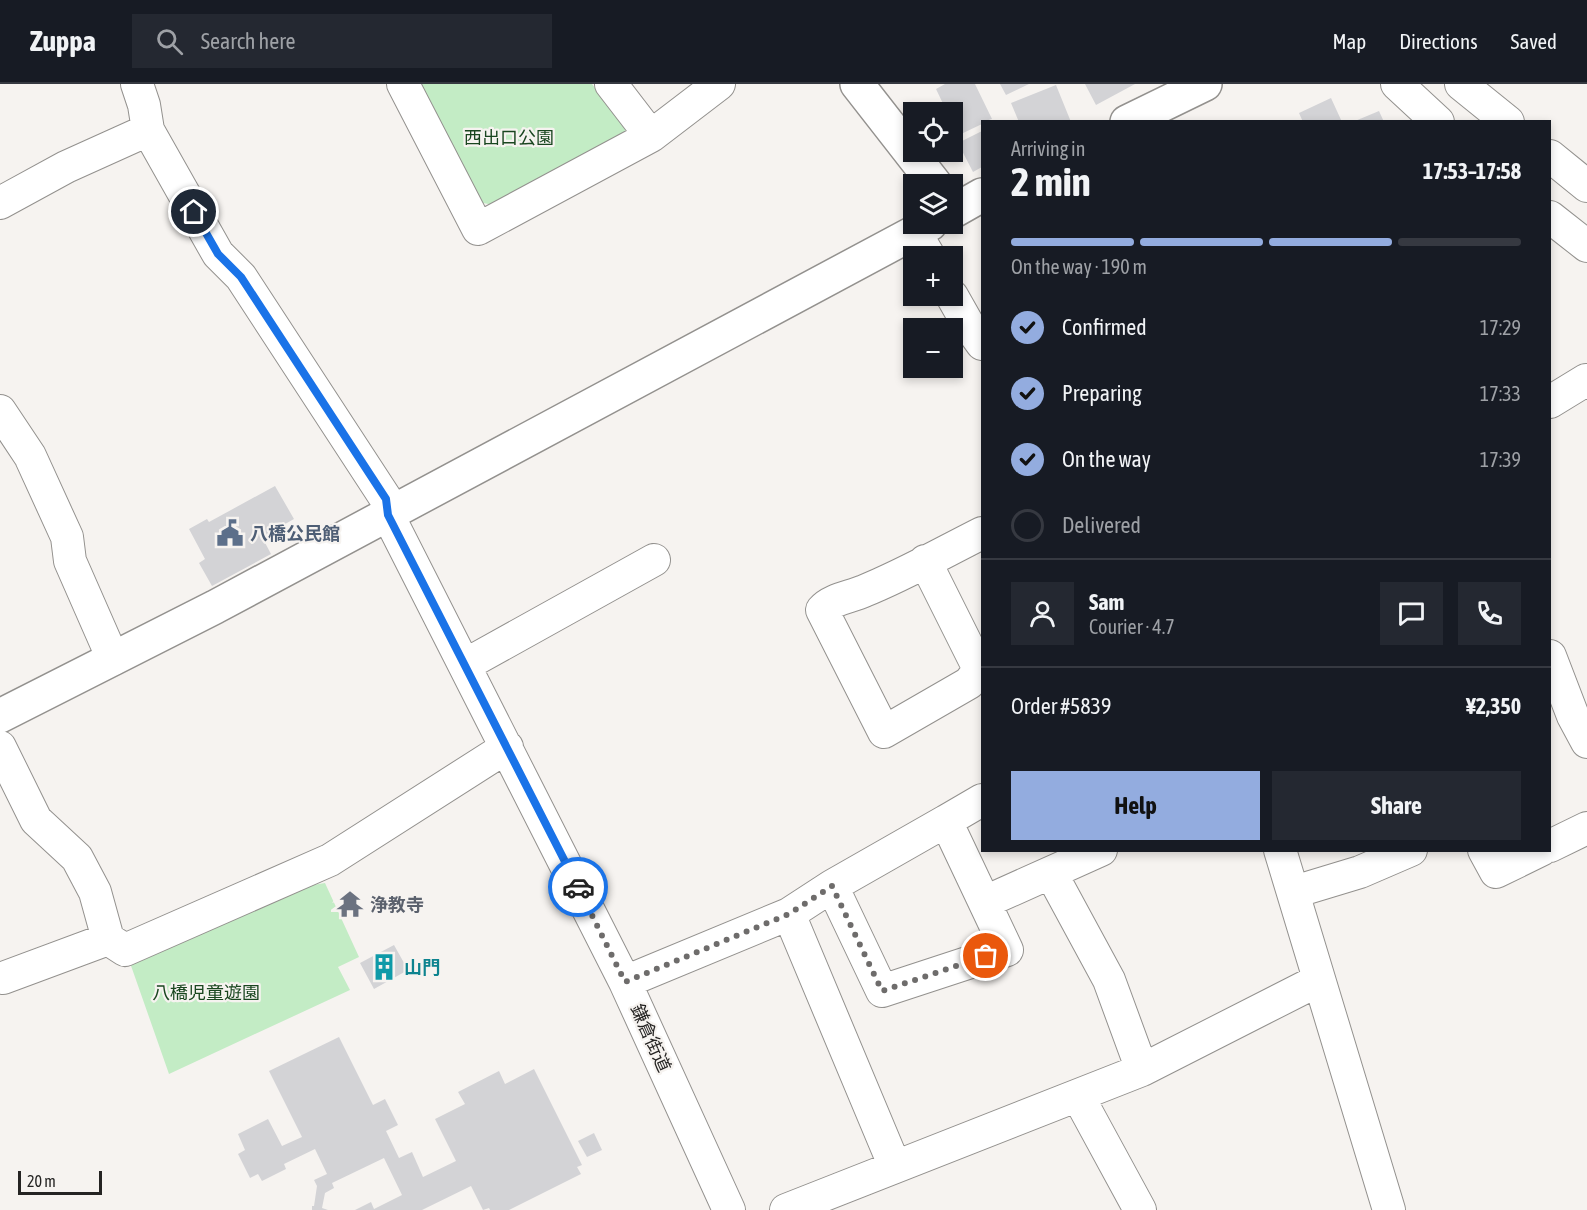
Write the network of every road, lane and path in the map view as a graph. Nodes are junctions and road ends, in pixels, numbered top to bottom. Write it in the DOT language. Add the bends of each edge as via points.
graph roads {
  1 [pos="137,84"];
  2 [pos="403,84"];
  3 [pos="611,84"];
  4 [pos="719,84"];
  5 [pos="857,84"];
  6 [pos="1205,84"];
  7 [pos="1397,84"];
  8 [pos="1461,84"];
  9 [pos="1130,120"];
  10 [pos="1436,120"];
  11 [pos="1506,120"];
  12 [pos="148,130"];
  13 [pos="651,136"];
  14 [pos="1551,157"];
  15 [pos="927,174"];
  16 [pos="1587,186"];
  17 [pos="0,203"];
  18 [pos="1551,218"];
  19 [pos="917,234"];
  20 [pos="1587,246"];
  21 [pos="958,306"];
  22 [pos="981,343"];
  23 [pos="1587,383"];
  24 [pos="1551,401"];
  25 [pos="0,411"];
  26 [pos="388,515"];
  27 [pos="981,533"];
  28 [pos="654,560"];
  29 [pos="925,561"];
  30 [pos="113,659"];
  31 [pos="1551,659"];
  32 [pos="465,665"];
  33 [pos="0,716"];
  34 [pos="1587,742"];
  35 [pos="0,747"];
  36 [pos="507,747"];
  37 [pos="981,801"];
  38 [pos="946,821"];
  39 [pos="1587,828"];
  40 [pos="1551,846"];
  41 [pos="1097,852"];
  42 [pos="1281,852"];
  43 [pos="1406,852"];
  44 [pos="1485,852"];
  45 [pos="1537,852"];
  46 [pos="1051,873"];
  47 [pos="832,886"];
  48 [pos="1294,892"];
  49 [pos="985,902"];
  50 [pos="789,914"];
  51 [pos="108,939"];
  52 [pos="3,978"];
  53 [pos="1319,980"];
  54 [pos="625,982"];
  55 [pos="1142,1070"];
  56 [pos="1078,1096"];
  57 [pos="895,1167"];
  58 [pos="722,1208"];
  59 [pos="786,1210"];
  60 [pos="1140,1210"];
  61 [pos="1389,1210"];
  1 -- 12 [label="street, 鎌倉街道"];
  2 -- 13 [label="street" via="478,229"];
  3 -- 13 [label="street"];
  4 -- 13 [label="street"];
  5 -- 15 [label="street"];
  6 -- 9 [label="street"];
  7 -- 10 [label="street"];
  8 -- 11 [label="street"];
  12 -- 17 [label="street" via="66,167"];
  12 -- 26 [label="street, 鎌倉街道" via="218,254 241,277 386,499"];
  14 -- 16 [label="street"];
  18 -- 20 [label="street"];
  19 -- 26 [label="street"];
  21 -- 22 [label="street"];
  23 -- 24 [label="street" via="1586,380"];
  25 -- 30 [label="street" via="30,456 68,537 70,561"];
  26 -- 30 [label="street"];
  26 -- 32 [label="street, 鎌倉街道"];
  27 -- 29 [label="street"];
  28 -- 32 [label="street"];
  29 -- 29 [label="street" via="822,610 884,732 969,683 978,667"];
  30 -- 33 [label="street"];
  31 -- 34 [label="street"];
  32 -- 36 [label="street, 鎌倉街道"];
  35 -- 51 [label="street" via="36,820 77,858 94,892"];
  36 -- 51 [label="street" via="330,860 125,950"];
  36 -- 54 [label="street, 鎌倉街道"];
  37 -- 38 [label="street"];
  38 -- 47 [label="street"];
  38 -- 49 [label="street"];
  39 -- 40 [label="street"];
  41 -- 46 [label="street"];
  42 -- 48 [label="street"];
  43 -- 48 [label="street" via="1360,872"];
  44 -- 45 [label="street" via="1496,872"];
  46 -- 49 [label="street"];
  46 -- 55 [label="street" via="1109,980"];
  47 -- 49 [label="street" via="882,991 1007,950"];
  47 -- 50 [label="street"];
  48 -- 53 [label="street"];
  50 -- 54 [label="street"];
  50 -- 57 [label="street"];
  51 -- 52 [label="street"];
  53 -- 55 [label="street"];
  53 -- 61 [label="street"];
  54 -- 58 [label="street, 鎌倉街道"];
  55 -- 56 [label="street"];
  56 -- 57 [label="street"];
  56 -- 60 [label="street"];
  57 -- 59 [label="street"];
}
